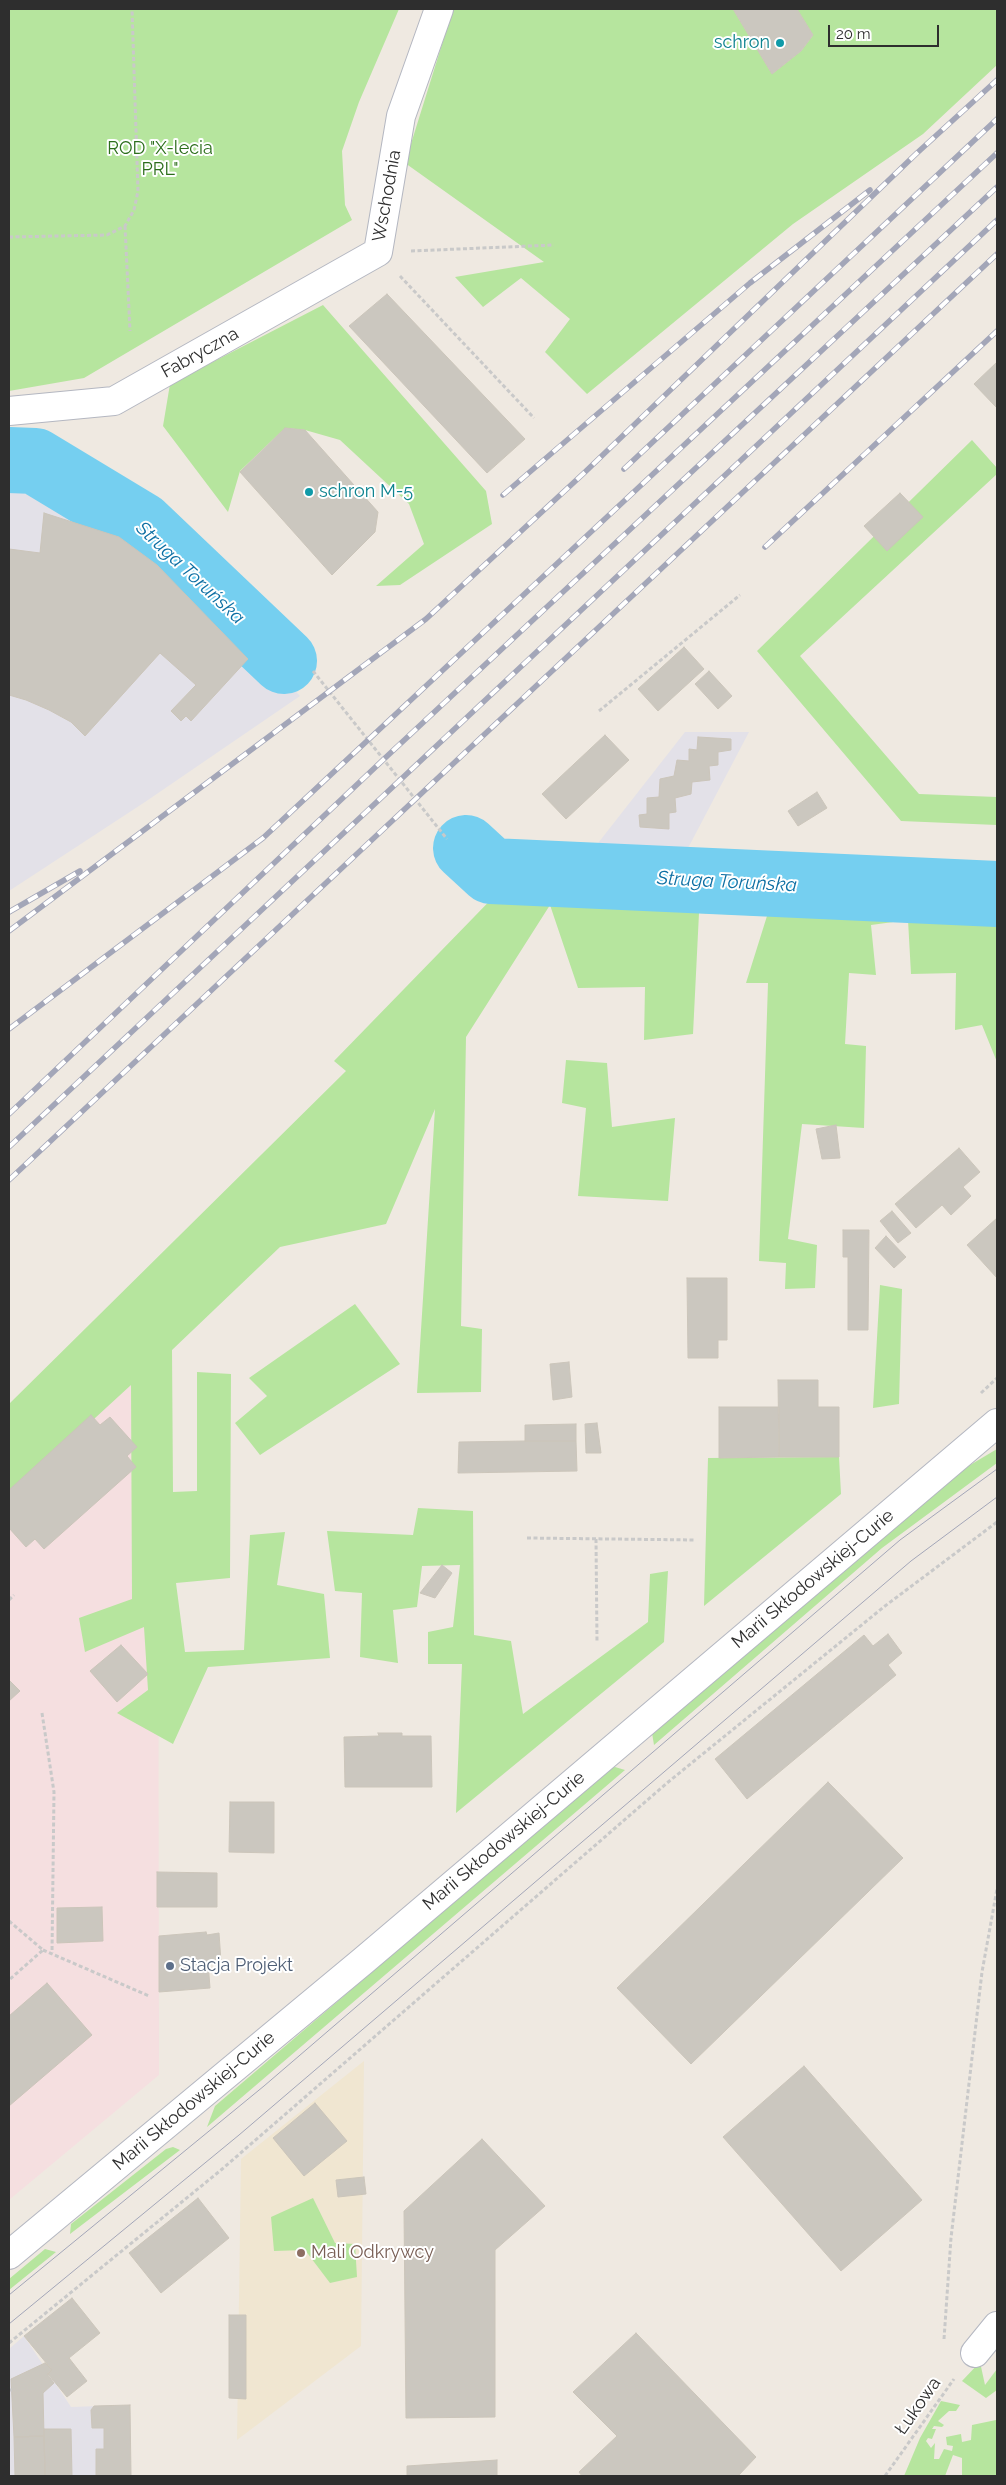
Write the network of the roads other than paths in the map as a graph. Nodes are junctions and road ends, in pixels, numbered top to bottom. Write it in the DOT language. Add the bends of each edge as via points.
graph roads {
  1 [pos="439,9"];
  2 [pos="378,252"];
  3 [pos="9,411"];
  4 [pos="997,1423"];
  5 [pos="9,2255"];
  6 [pos="997,2326"];
  7 [pos="975,2353"];
  1 -- 2 [label="street, Wschodnia" via="401,116"];
  2 -- 3 [label="street, Fabryczna" via="114,401"];
  4 -- 5 [label="street, Marii Skłodowskiej-Curie"];
  6 -- 7 [label="street"];
}
